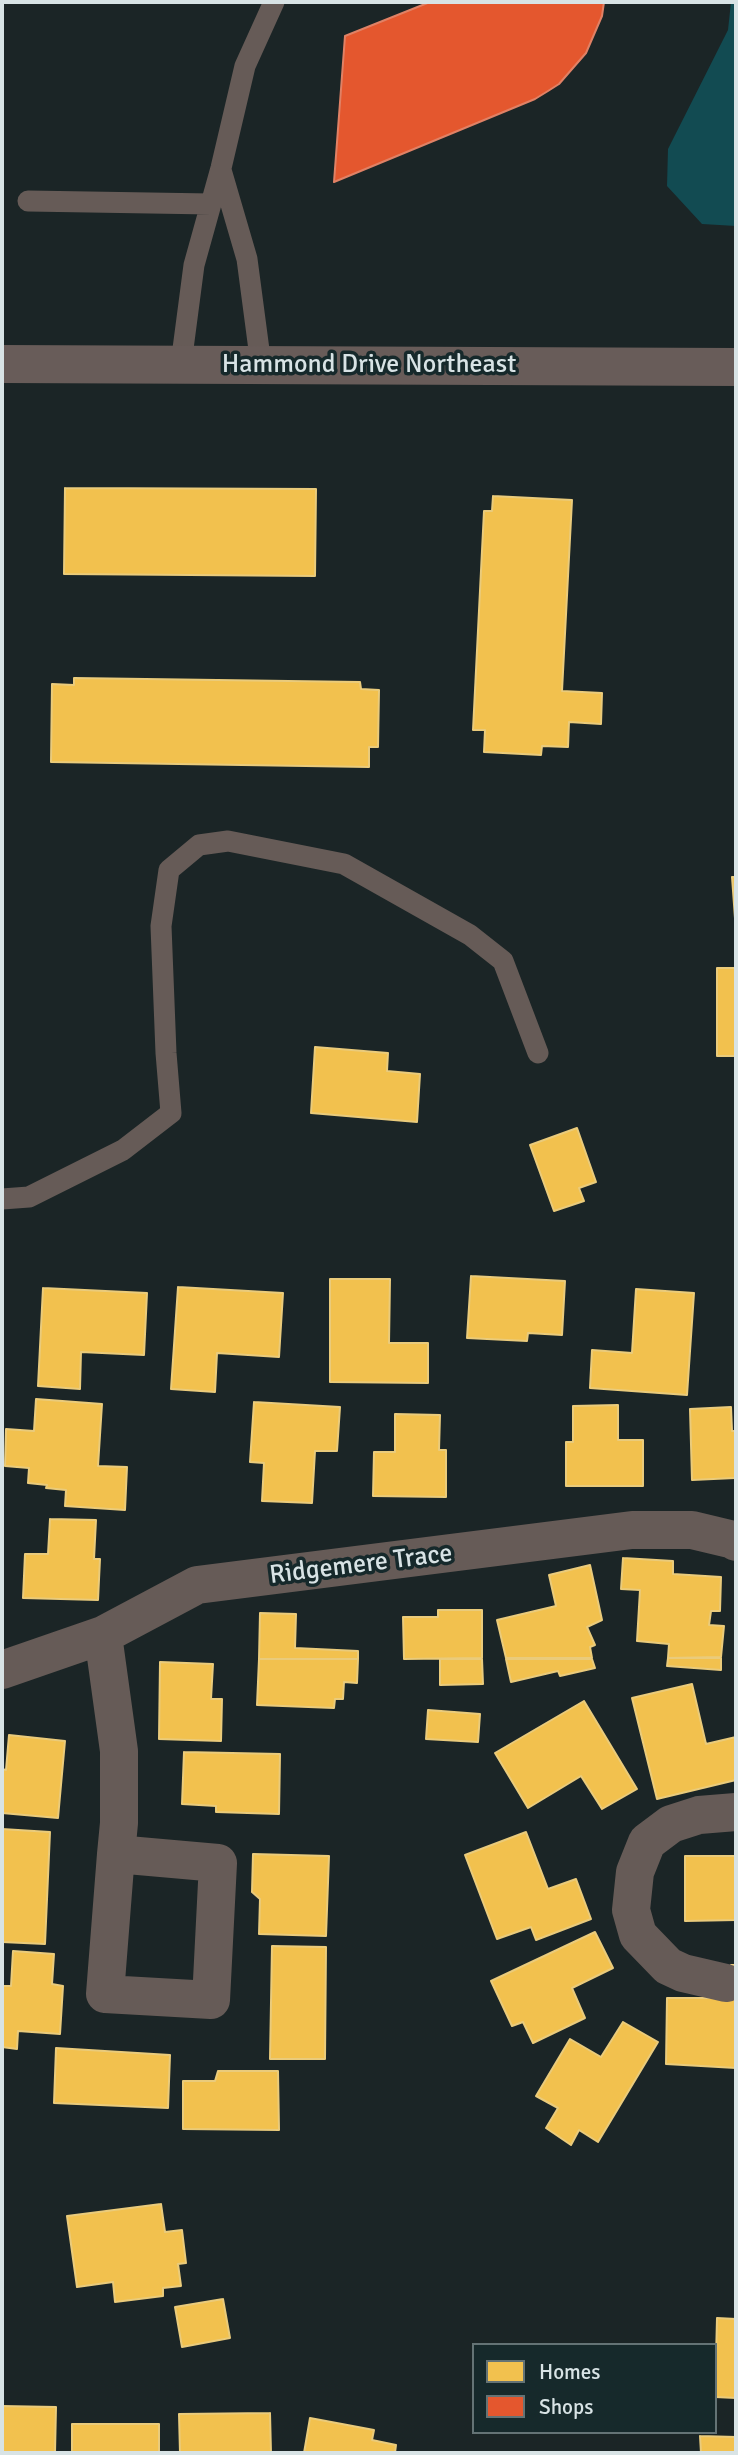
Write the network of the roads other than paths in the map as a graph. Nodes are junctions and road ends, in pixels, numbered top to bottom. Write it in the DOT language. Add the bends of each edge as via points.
graph roads {
  1 [pos="274,2"];
  2 [pos="221,168"];
  3 [pos="28,201"];
  4 [pos="211,204"];
  5 [pos="2,364"];
  6 [pos="181,365"];
  7 [pos="261,365"];
  8 [pos="736,367"];
  9 [pos="538,1053"];
  10 [pos="2,1199"];
  11 [pos="736,1542"];
  12 [pos="103,1635"];
  13 [pos="2,1670"];
  14 [pos="736,1812"];
  15 [pos="116,1854"];
  16 [pos="726,1983"];
  1 -- 2 [label="lane" via="245,66"];
  2 -- 4 [label="lane"];
  2 -- 7 [label="lane" via="247,259"];
  3 -- 4 [label="lane"];
  4 -- 6 [label="lane" via="194,265"];
  5 -- 6 [label="street, Hammond Drive Northeast"];
  6 -- 7 [label="street, Hammond Drive Northeast"];
  7 -- 8 [label="street, Hammond Drive Northeast"];
  9 -- 10 [label="lane" via="502,961 470,935 344,864 228,841 198,845 169,870 161,926 171,1113 123,1150 29,1197"];
  11 -- 12 [label="street, Ridgemere Trace" via="692,1530 632,1530 197,1585"];
  12 -- 13 [label="street, Ridgemere Trace"];
  12 -- 15 [label="street" via="119,1751"];
  14 -- 16 [label="street" via="699,1815 671,1824 647,1842 635,1872 631,1910 638,1935 668,1966"];
  15 -- 15 [label="street" via="105,1994 211,2000 218,1863"];
}
